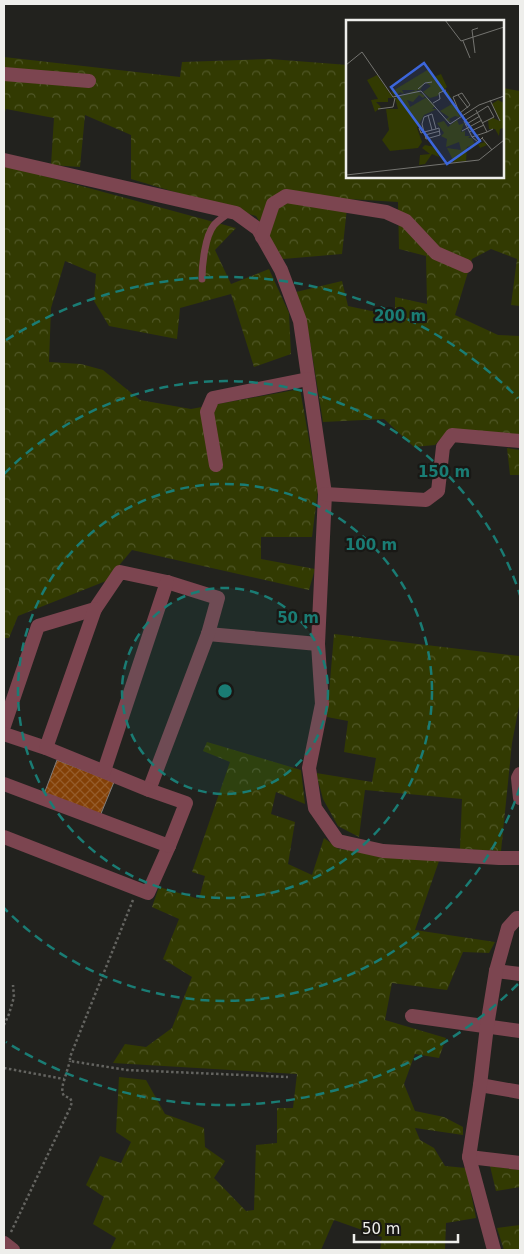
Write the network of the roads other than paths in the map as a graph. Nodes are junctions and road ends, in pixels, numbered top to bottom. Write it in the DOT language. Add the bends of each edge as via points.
graph roads {
  1 [pos="4,74"];
  2 [pos="89,81"];
  3 [pos="4,160"];
  4 [pos="230,212"];
  5 [pos="262,237"];
  6 [pos="466,266"];
  7 [pos="202,279"];
  8 [pos="308,379"];
  9 [pos="520,441"];
  10 [pos="216,465"];
  11 [pos="325,494"];
  12 [pos="168,582"];
  13 [pos="95,609"];
  14 [pos="208,634"];
  15 [pos="318,644"];
  16 [pos="4,726"];
  17 [pos="4,734"];
  18 [pos="46,748"];
  19 [pos="104,771"];
  20 [pos="520,774"];
  21 [pos="4,784"];
  22 [pos="149,790"];
  23 [pos="520,798"];
  24 [pos="4,837"];
  25 [pos="169,846"];
  26 [pos="520,858"];
  27 [pos="520,918"];
  28 [pos="496,971"];
  29 [pos="520,974"];
  30 [pos="412,1016"];
  31 [pos="487,1026"];
  32 [pos="520,1031"];
  33 [pos="480,1086"];
  34 [pos="520,1092"];
  35 [pos="469,1157"];
  36 [pos="520,1163"];
  37 [pos="494,1250"];
  1 -- 2 [label="street"];
  3 -- 4 [label="street"];
  4 -- 5 [label="street" via="258,230"];
  4 -- 7 [label="lane" via="214,224 208,237"];
  5 -- 6 [label="street" via="273,204 286,196 386,212 406,221 436,253"];
  5 -- 8 [label="street" via="281,270 300,322"];
  8 -- 10 [label="street" via="213,398 207,412"];
  8 -- 11 [label="street"];
  9 -- 11 [label="street" via="452,435 443,447 438,491 426,500"];
  11 -- 15 [label="street"];
  12 -- 13 [label="street" via="120,572"];
  12 -- 14 [label="street" via="218,598"];
  12 -- 19 [label="street"];
  13 -- 16 [label="street" via="38,626"];
  13 -- 18 [label="street"];
  14 -- 15 [label="street"];
  14 -- 22 [label="street"];
  15 -- 26 [label="street" via="322,704 308,768 315,808 338,841 383,851"];
  17 -- 18 [label="street"];
  18 -- 19 [label="street"];
  19 -- 22 [label="street"];
  20 -- 23 [label="street"];
  21 -- 25 [label="street"];
  22 -- 25 [label="street" via="186,802"];
  24 -- 25 [label="street" via="148,894"];
  27 -- 28 [label="street" via="508,928"];
  28 -- 29 [label="street"];
  28 -- 31 [label="street"];
  30 -- 31 [label="street"];
  31 -- 32 [label="street"];
  31 -- 33 [label="street"];
  33 -- 34 [label="street"];
  33 -- 35 [label="street"];
  35 -- 36 [label="street"];
  35 -- 37 [label="street"];
}
